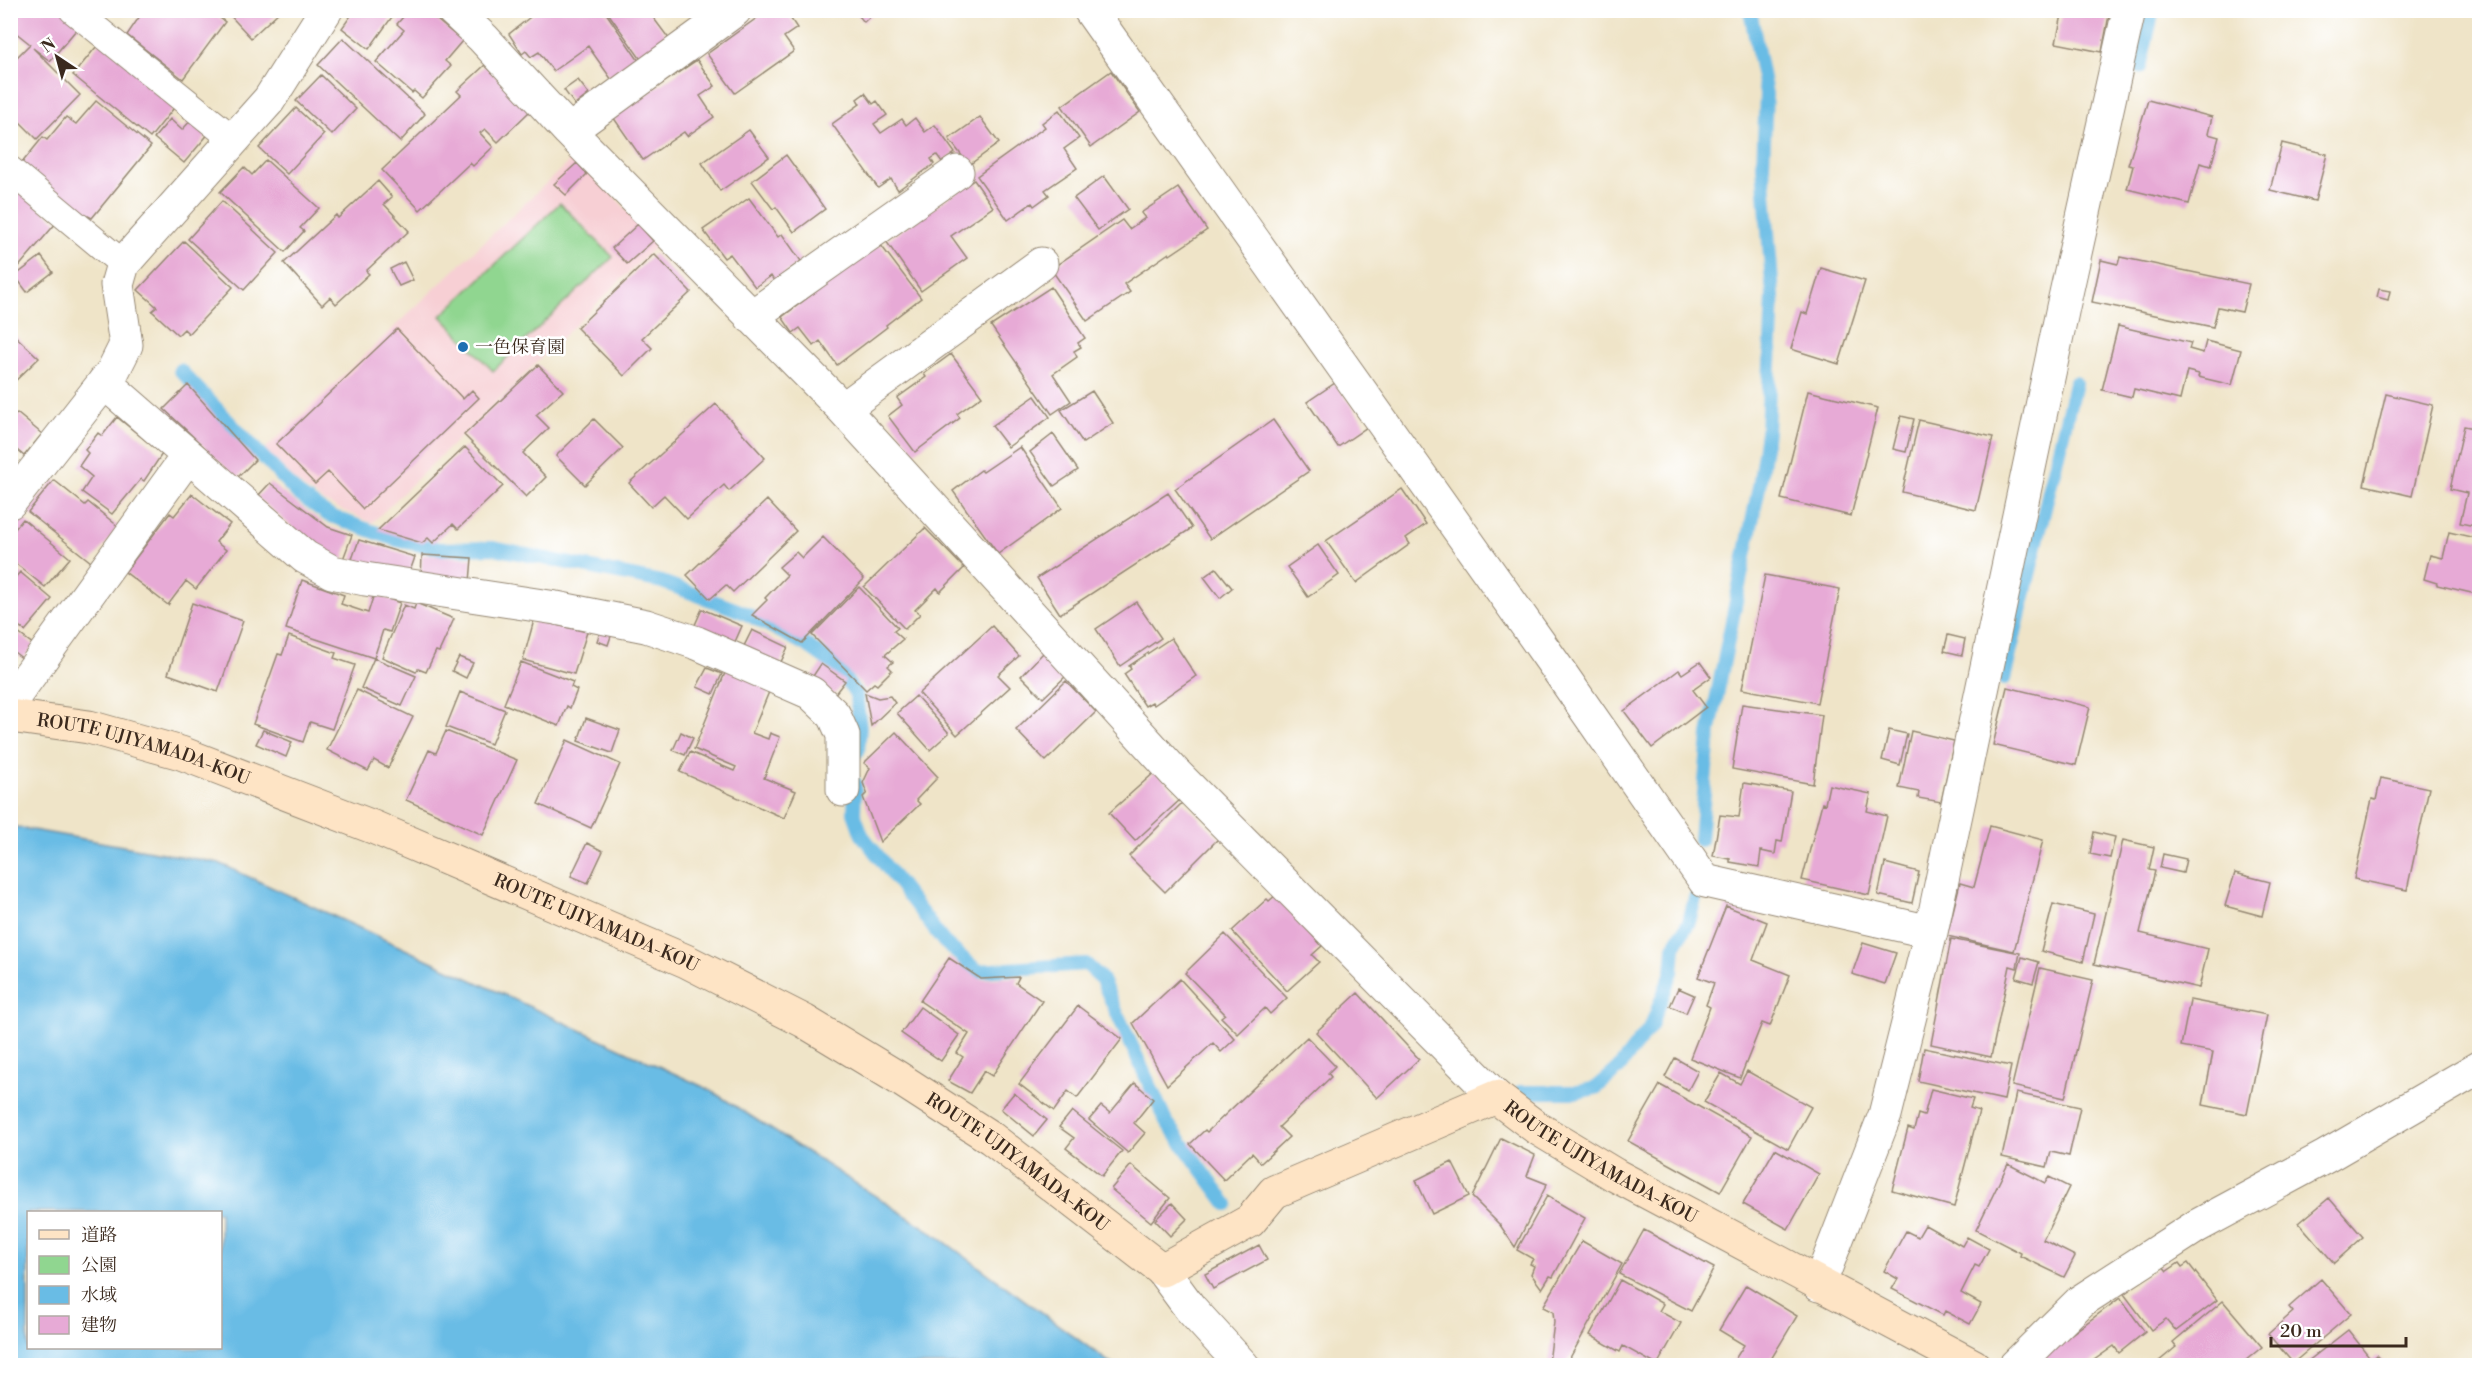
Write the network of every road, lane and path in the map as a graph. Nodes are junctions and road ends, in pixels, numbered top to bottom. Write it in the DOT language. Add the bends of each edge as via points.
graph roads {
  1 [pos="73,10"];
  2 [pos="326,10"];
  3 [pos="453,10"];
  4 [pos="735,10"];
  5 [pos="1090,10"];
  6 [pos="2129,10"];
  7 [pos="569,131"];
  8 [pos="234,140"];
  9 [pos="10,170"];
  10 [pos="957,172"];
  11 [pos="123,264"];
  12 [pos="1041,264"];
  13 [pos="751,317"];
  14 [pos="104,382"];
  15 [pos="843,410"];
  16 [pos="188,456"];
  17 [pos="10,502"];
  18 [pos="10,702"];
  19 [pos="10,716"];
  20 [pos="843,790"];
  21 [pos="1931,932"];
  22 [pos="2480,1067"];
  23 [pos="1496,1097"];
  24 [pos="1162,1270"];
  25 [pos="1819,1285"];
  26 [pos="1243,1365"];
  27 [pos="1974,1365"];
  28 [pos="2015,1365"];
  1 -- 8 [label="lane"];
  2 -- 8 [label="street" via="269,100"];
  3 -- 7 [label="street"];
  4 -- 7 [label="street"];
  5 -- 21 [label="street" via="1705,882"];
  6 -- 21 [label="street"];
  7 -- 13 [label="street"];
  8 -- 11 [label="street"];
  9 -- 11 [label="lane"];
  10 -- 13 [label="street"];
  11 -- 14 [label="street" via="117,285 126,345"];
  12 -- 15 [label="street"];
  13 -- 15 [label="street"];
  14 -- 16 [label="street"];
  14 -- 17 [label="street"];
  15 -- 23 [label="street" via="1181,779"];
  16 -- 18 [label="street"];
  16 -- 20 [label="street" via="304,557 332,572 646,626 697,643 812,693 834,714 843,735"];
  19 -- 24 [label="main road, ROUTE UJIYAMADA-KOU" via="89,727 181,753 373,827 686,961 804,1021 934,1101 1031,1168"];
  21 -- 25 [label="street" via="1885,1115"];
  22 -- 28 [label="street" via="2197,1226 2081,1301"];
  23 -- 24 [label="main road, ROUTE UJIYAMADA-KOU" via="1274,1192 1250,1221"];
  23 -- 25 [label="main road, ROUTE UJIYAMADA-KOU" via="1537,1128 1615,1175"];
  24 -- 26 [label="street" via="1190,1308"];
  25 -- 27 [label="main road, ROUTE UJIYAMADA-KOU"];
}
